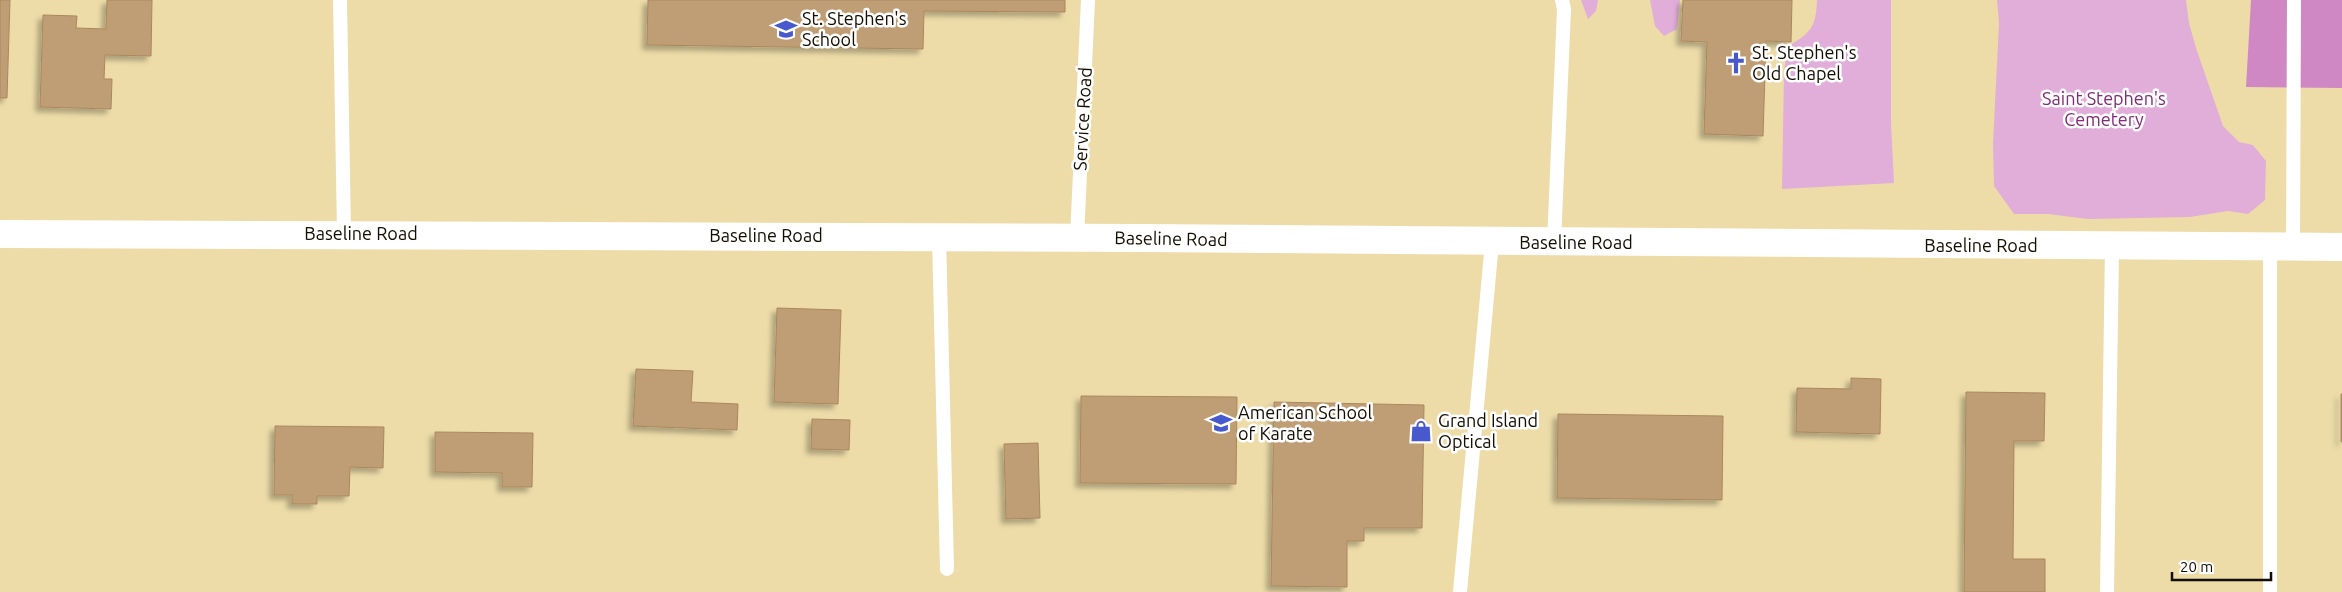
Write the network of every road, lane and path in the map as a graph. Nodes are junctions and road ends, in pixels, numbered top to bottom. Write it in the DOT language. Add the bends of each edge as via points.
graph roads {
  1 [pos="340,0"];
  2 [pos="1088,0"];
  3 [pos="1562,0"];
  4 [pos="2294,0"];
  5 [pos="344,233"];
  6 [pos="0,234"];
  7 [pos="939,236"];
  8 [pos="1078,238"];
  9 [pos="1492,242"];
  10 [pos="1554,243"];
  11 [pos="2342,246"];
  12 [pos="2112,247"];
  13 [pos="2281,247"];
  14 [pos="947,569"];
  15 [pos="1460,592"];
  16 [pos="2107,592"];
  17 [pos="2270,592"];
  1 -- 5 [label="lane"];
  2 -- 8 [label="lane, Service Road"];
  3 -- 10 [label="lane"];
  4 -- 13 [label="lane"];
  5 -- 6 [label="street, Baseline Road"];
  5 -- 7 [label="street, Baseline Road"];
  7 -- 8 [label="street, Baseline Road"];
  7 -- 14 [label="lane"];
  8 -- 9 [label="street, Baseline Road"];
  9 -- 10 [label="street, Baseline Road"];
  9 -- 15 [label="lane"];
  10 -- 12 [label="street, Baseline Road"];
  11 -- 13 [label="street, Baseline Road"];
  12 -- 13 [label="street, Baseline Road"];
  12 -- 16 [label="lane"];
  13 -- 17 [label="lane"];
}
